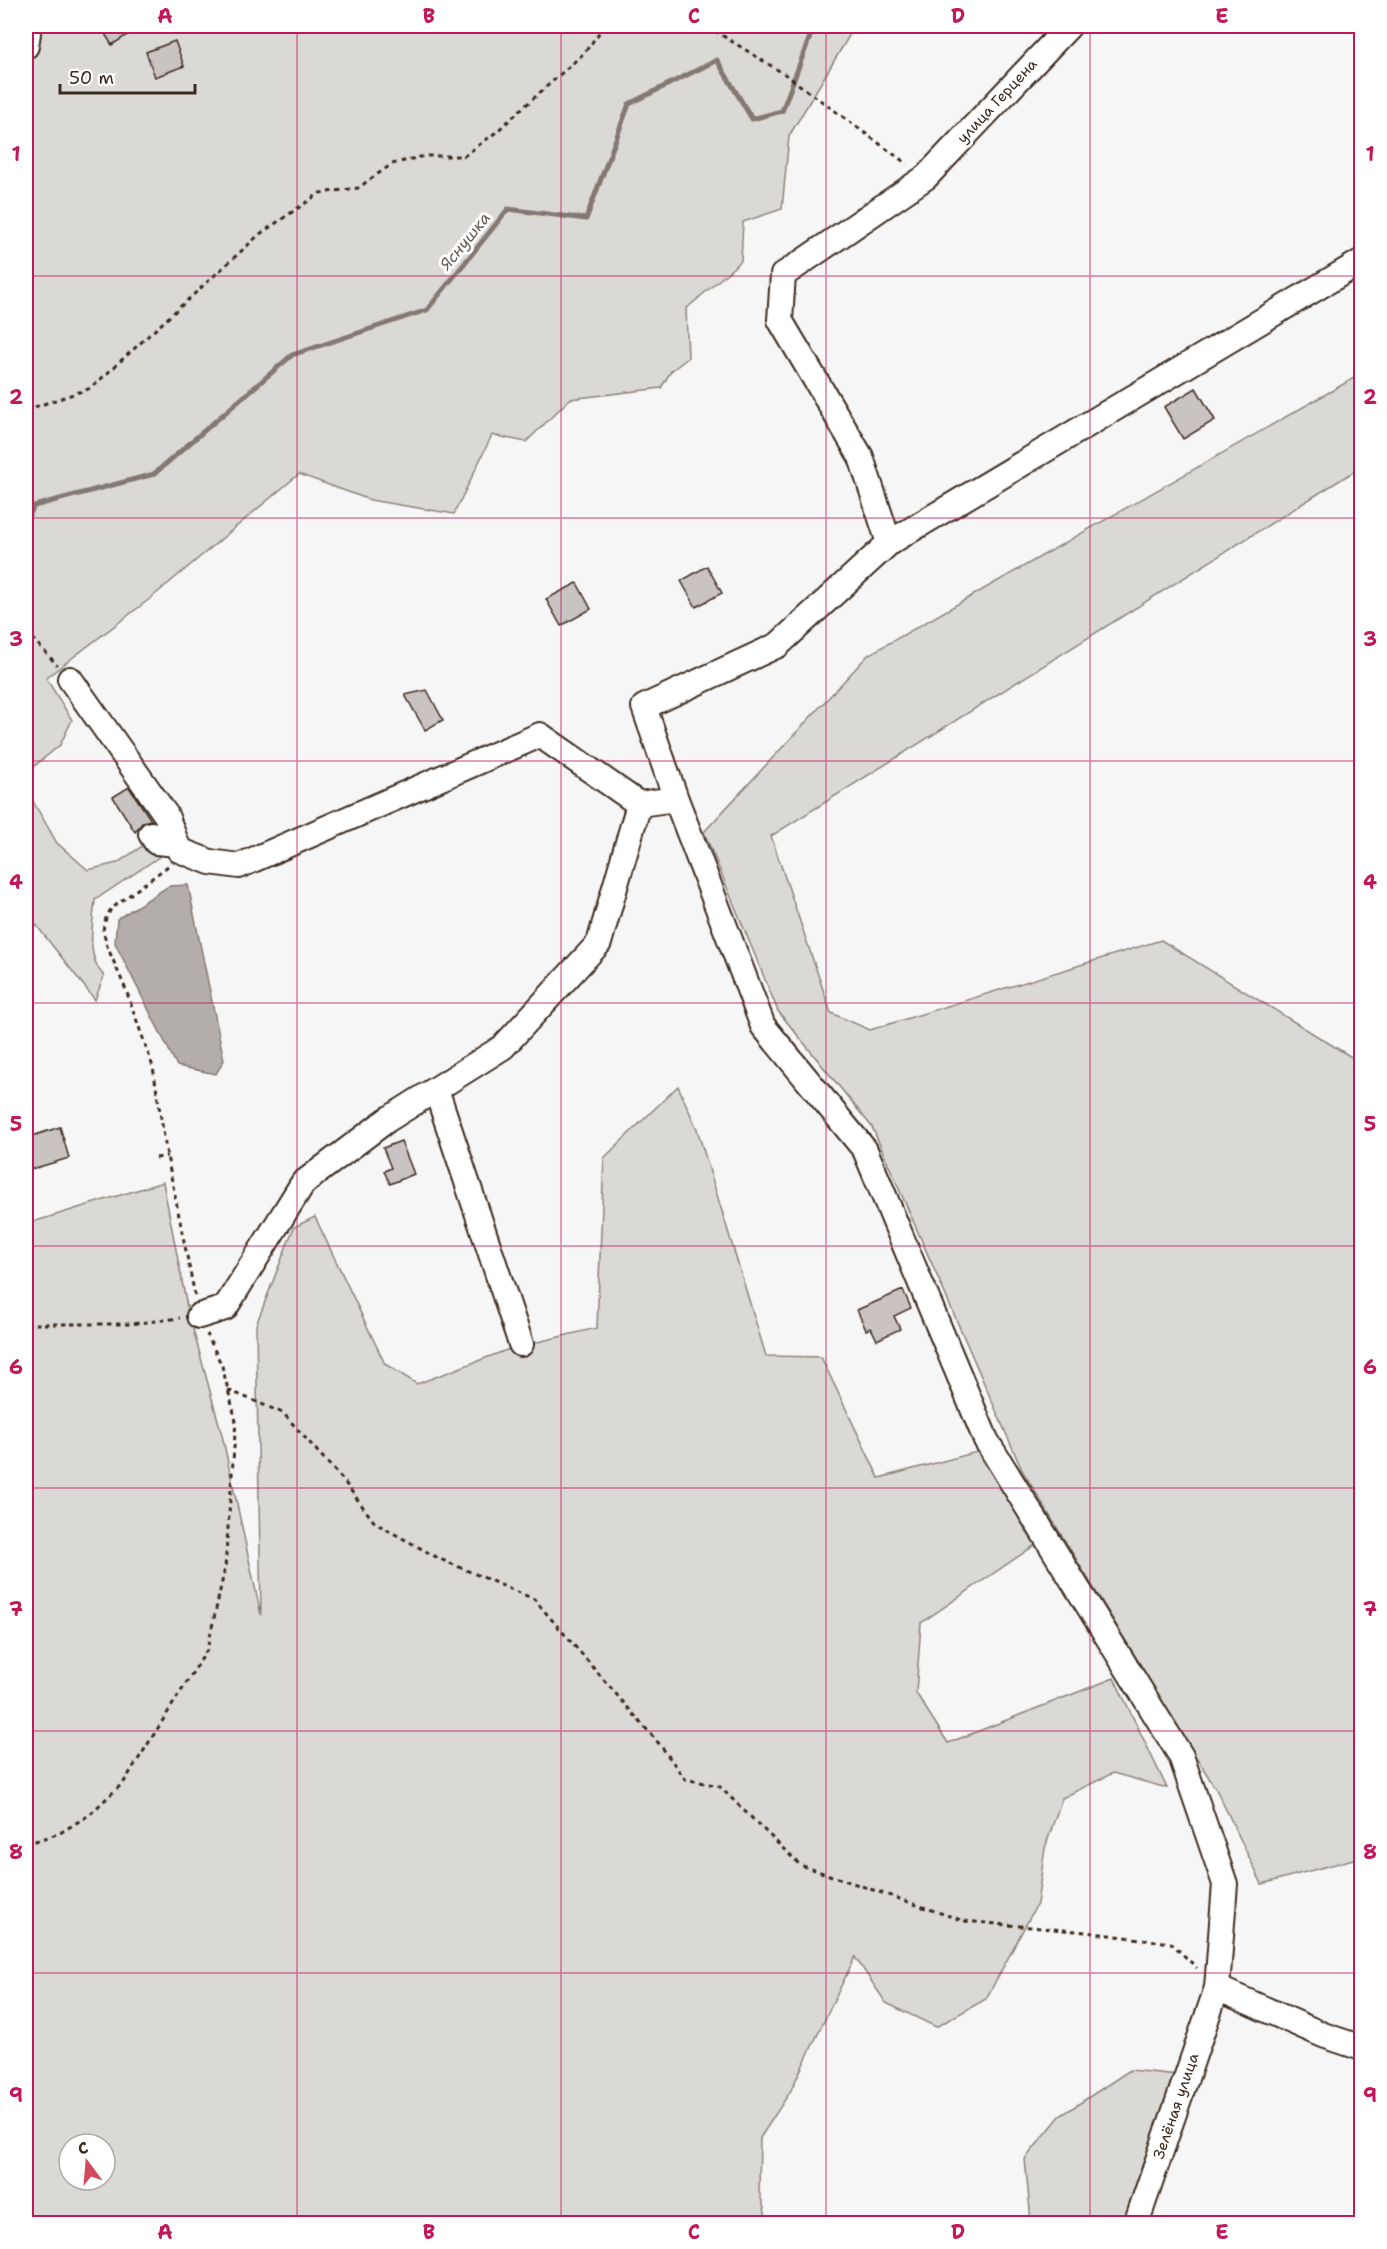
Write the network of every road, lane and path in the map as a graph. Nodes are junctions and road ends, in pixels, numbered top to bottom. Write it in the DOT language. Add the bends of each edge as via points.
graph roads {
  1 [pos="604,26"];
  2 [pos="707,26"];
  3 [pos="1069,26"];
  4 [pos="26,27"];
  5 [pos="26,46"];
  6 [pos="926,177"];
  7 [pos="1362,261"];
  8 [pos="26,410"];
  9 [pos="889,543"];
  10 [pos="26,631"];
  11 [pos="70,679"];
  12 [pos="676,799"];
  13 [pos="639,804"];
  14 [pos="151,834"];
  15 [pos="177,845"];
  16 [pos="436,1089"];
  17 [pos="167,1156"];
  18 [pos="156,1158"];
  19 [pos="199,1317"];
  20 [pos="26,1324"];
  21 [pos="521,1344"];
  22 [pos="228,1390"];
  23 [pos="26,1844"];
  24 [pos="1217,1988"];
  25 [pos="1362,2048"];
  26 [pos="1136,2223"];
  1 -- 8 [label="path" via="585,52 464,156 424,156 392,164 358,189 320,193 260,234 90,388"];
  2 -- 6 [label="path" via="786,75"];
  3 -- 6 [label="street, улица Герцена"];
  4 -- 5 [label="street"];
  6 -- 9 [label="street, улица Герцена" via="783,274 780,320 861,457"];
  7 -- 9 [label="street"];
  9 -- 12 [label="street, Зелёная улица" via="778,645 644,707"];
  10 -- 11 [label="path"];
  11 -- 15 [label="street" via="166,815"];
  12 -- 13 [label="street"];
  12 -- 24 [label="street, Зелёная улица" via="763,1026 865,1150 986,1440 1181,1756 1225,1884"];
  13 -- 15 [label="street" via="540,735 239,866 210,862"];
  13 -- 16 [label="street" via="599,943 503,1047"];
  14 -- 15 [label="street" via="156,842"];
  15 -- 17 [label="path" via="175,860 111,909 104,930 153,1067"];
  16 -- 19 [label="street" via="303,1183 225,1308"];
  16 -- 21 [label="street"];
  17 -- 18 [label="path"];
  17 -- 19 [label="path"];
  19 -- 20 [label="path" via="131,1324"];
  19 -- 22 [label="path" via="222,1366"];
  22 -- 23 [label="path" via="236,1421 225,1557 207,1650 124,1782 89,1815 60,1833"];
  22 -- 24 [label="path" via="283,1413 344,1480 375,1523 440,1559 534,1599 661,1746 684,1779 719,1786 800,1865 964,1921 1171,1943"];
  24 -- 25 [label="street"];
  24 -- 26 [label="street, Зелёная улица"];
}
